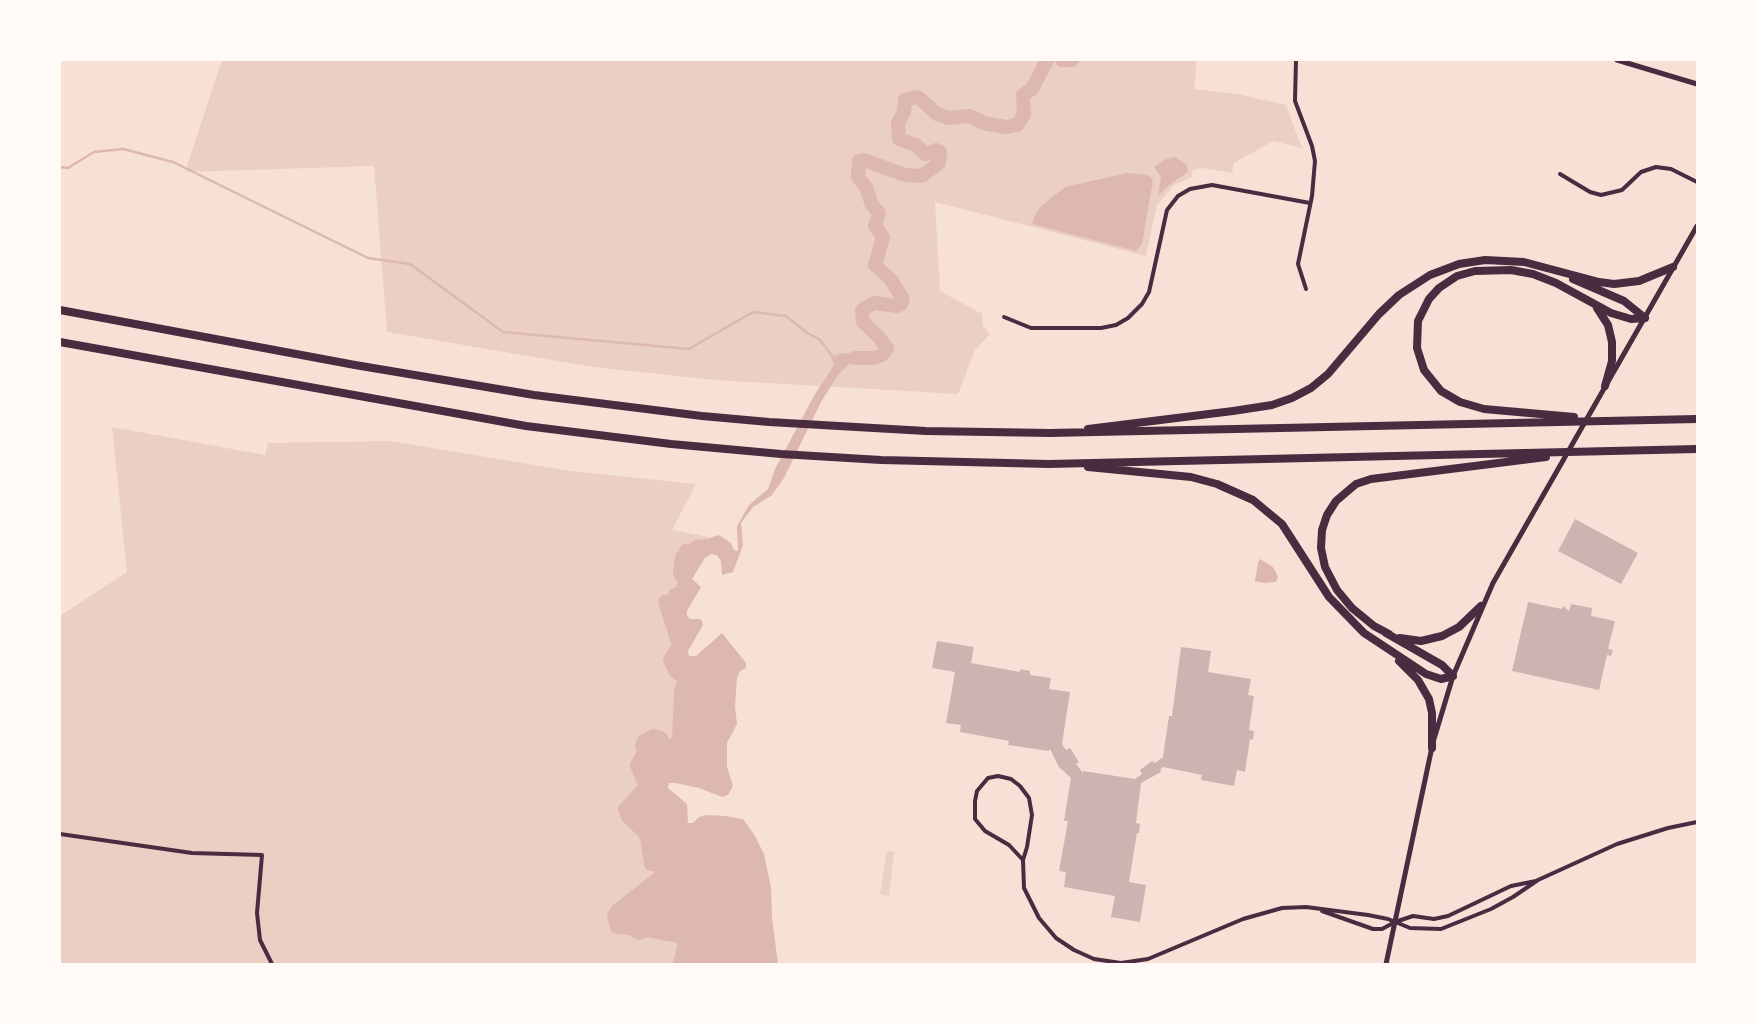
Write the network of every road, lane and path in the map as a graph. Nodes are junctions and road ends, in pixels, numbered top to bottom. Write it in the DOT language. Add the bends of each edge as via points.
graph roads {
  1 [pos="1296,60"];
  2 [pos="1617,60"];
  3 [pos="1697,84"];
  4 [pos="1560,174"];
  5 [pos="1697,182"];
  6 [pos="1310,203"];
  7 [pos="1697,226"];
  8 [pos="1673,268"];
  9 [pos="1553,270"];
  10 [pos="1306,289"];
  11 [pos="1594,304"];
  12 [pos="60,310"];
  13 [pos="1004,317"];
  14 [pos="1645,318"];
  15 [pos="60,342"];
  16 [pos="1605,386"];
  17 [pos="1556,418"];
  18 [pos="1697,418"];
  19 [pos="1050,434"];
  20 [pos="1697,449"];
  21 [pos="1540,456"];
  22 [pos="1049,464"];
  23 [pos="1481,606"];
  24 [pos="1386,633"];
  25 [pos="1381,645"];
  26 [pos="1453,676"];
  27 [pos="1432,748"];
  28 [pos="1697,822"];
  29 [pos="60,834"];
  30 [pos="1023,860"];
  31 [pos="1538,880"];
  32 [pos="1316,908"];
  33 [pos="1395,922"];
  34 [pos="272,964"];
  35 [pos="1386,964"];
  1 -- 6 [label="street" via="1295,101 1315,161"];
  2 -- 3 [label="street"];
  4 -- 5 [label="street" via="1601,195 1617,192 1641,172 1656,167 1671,169"];
  6 -- 10 [label="street" via="1298,264"];
  6 -- 13 [label="street" via="1212,185 1194,187 1178,196 1167,210 1149,292 1128,318 1102,328 1031,328"];
  7 -- 8 [label="street"];
  8 -- 9 [label="highway" via="1644,280 1621,284"];
  8 -- 14 [label="street"];
  9 -- 14 [label="highway" via="1624,301"];
  9 -- 19 [label="highway" via="1524,262 1485,260 1459,264 1430,275 1408,288 1385,308 1323,379 1286,401 1233,411"];
  11 -- 14 [label="highway" via="1627,318"];
  11 -- 16 [label="highway" via="1605,320 1612,342 1612,360"];
  11 -- 17 [label="highway" via="1541,277 1518,271 1484,270 1465,274 1444,284 1429,299 1420,317 1416,339 1419,357 1429,378 1445,394 1470,406"];
  12 -- 19 [label="highway" via="355,365 534,394 702,416 936,431"];
  14 -- 16 [label="street"];
  15 -- 22 [label="highway" via="526,426 781,454"];
  16 -- 23 [label="street"];
  17 -- 18 [label="highway"];
  17 -- 19 [label="highway"];
  20 -- 21 [label="highway" via="1596,451"];
  21 -- 22 [label="highway"];
  21 -- 24 [label="highway" via="1371,478 1356,484 1336,501 1322,530 1325,567 1332,582 1358,614"];
  22 -- 25 [label="highway" via="1191,477 1223,486 1253,500 1287,530 1334,603"];
  23 -- 24 [label="highway" via="1459,627 1434,639 1410,640"];
  23 -- 26 [label="street"];
  24 -- 26 [label="highway" via="1442,665"];
  25 -- 26 [label="highway" via="1430,676"];
  25 -- 27 [label="highway" via="1415,676 1426,693 1432,713"];
  26 -- 27 [label="street"];
  27 -- 33 [label="street"];
  28 -- 31 [label="street" via="1617,844"];
  29 -- 34 [label="street" via="192,853 262,856 257,913 260,940"];
  30 -- 30 [label="street" via="1032,815 1029,798 1011,780 998,776 988,778 977,791 975,819"];
  30 -- 32 [label="street" via="1024,888 1039,918 1064,944 1104,961 1121,963 1148,959 1259,913 1294,907"];
  31 -- 33 [label="street" via="1511,886 1440,919 1413,916"];
  31 -- 33 [label="street" via="1513,897 1452,926 1424,930"];
  32 -- 33 [label="street" via="1382,917"];
  32 -- 33 [label="street" via="1373,929 1382,929"];
  33 -- 35 [label="street"];
}
